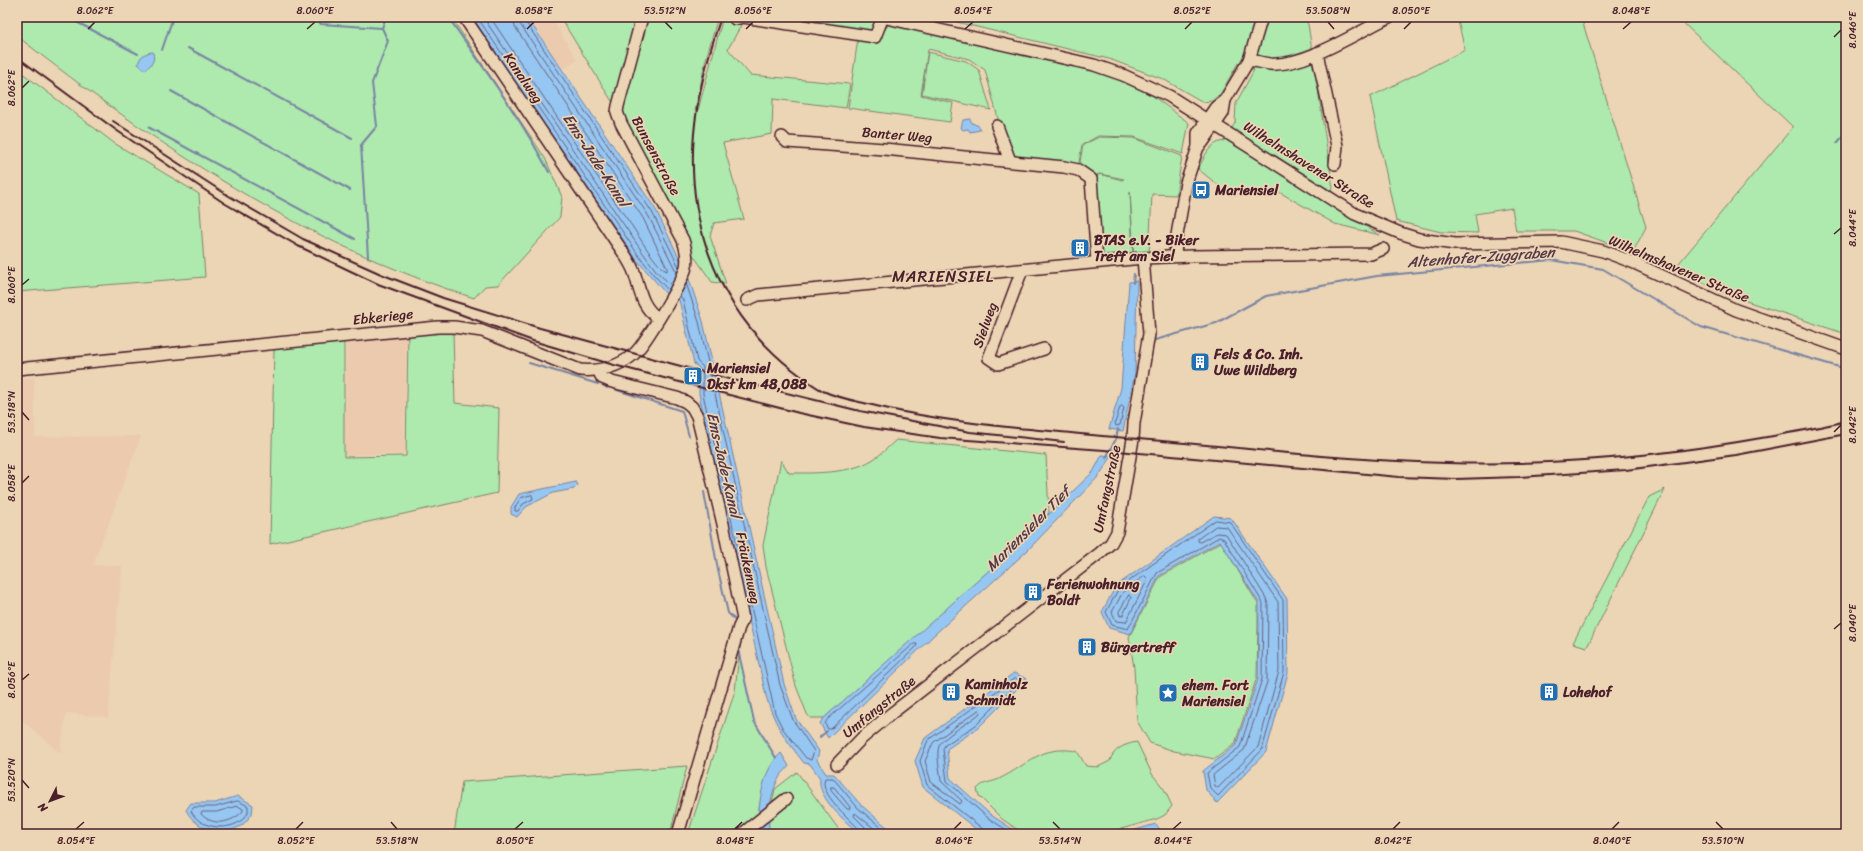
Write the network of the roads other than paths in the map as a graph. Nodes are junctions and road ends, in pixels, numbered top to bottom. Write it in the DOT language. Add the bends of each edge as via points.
graph roads {
  1 [pos="464,17"];
  2 [pos="642,17"];
  3 [pos="883,17"];
  4 [pos="1262,17"];
  5 [pos="1389,17"];
  6 [pos="735,19"];
  7 [pos="1317,53"];
  8 [pos="1249,60"];
  9 [pos="1211,122"];
  10 [pos="997,126"];
  11 [pos="782,137"];
  12 [pos="1010,161"];
  13 [pos="1335,164"];
  14 [pos="1383,249"];
  15 [pos="1175,256"];
  16 [pos="1143,258"];
  17 [pos="686,260"];
  18 [pos="1097,262"];
  19 [pos="1022,270"];
  20 [pos="747,300"];
  21 [pos="658,318"];
  22 [pos="1044,349"];
  23 [pos="1846,349"];
  24 [pos="17,369"];
  25 [pos="598,370"];
  26 [pos="837,764"];
  27 [pos="782,802"];
  28 [pos="678,834"];
  29 [pos="742,834"];
  1 -- 21 [label="street, Kanalweg" via="625,255 633,270 642,299 650,312"];
  2 -- 17 [label="street, Bunsenstraße" via="617,112 683,240"];
  3 -- 6 [label="street" via="875,37 743,17"];
  3 -- 9 [label="street, Wilhelmshavener Straße" via="1094,65 1152,87"];
  4 -- 8 [label="street"];
  5 -- 7 [label="street"];
  7 -- 8 [label="street" via="1284,63 1271,64"];
  7 -- 13 [label="street" via="1337,146"];
  8 -- 9 [label="street" via="1225,100 1218,105"];
  9 -- 15 [label="street" via="1198,133 1198,147 1186,183"];
  9 -- 23 [label="street, Wilhelmshavener Straße" via="1355,214 1400,233 1419,239 1455,244 1561,242 1603,251 1736,310"];
  10 -- 12 [label="street"];
  11 -- 12 [label="street, Banter Weg" via="787,142"];
  12 -- 18 [label="street, Banter Weg" via="1078,170 1090,179"];
  14 -- 15 [label="street" via="1371,254"];
  15 -- 16 [label="street"];
  16 -- 18 [label="street"];
  16 -- 26 [label="street, Umfangstraße" via="1149,334 1115,538 1100,553 892,713 861,739"];
  17 -- 21 [label="street, Ebkeriege" via="684,274"];
  18 -- 19 [label="street"];
  19 -- 20 [label="street" via="758,295"];
  19 -- 22 [label="street, Sielweg" via="985,360 998,364"];
  21 -- 25 [label="street, Ebkeriege" via="634,354 614,366"];
  24 -- 25 [label="street, Ebkeriege" via="454,327 482,331 580,370"];
  25 -- 28 [label="street, Fräukenweg" via="602,378 612,382 677,398 692,407 720,510 743,619"];
  27 -- 29 [label="street"];
}
